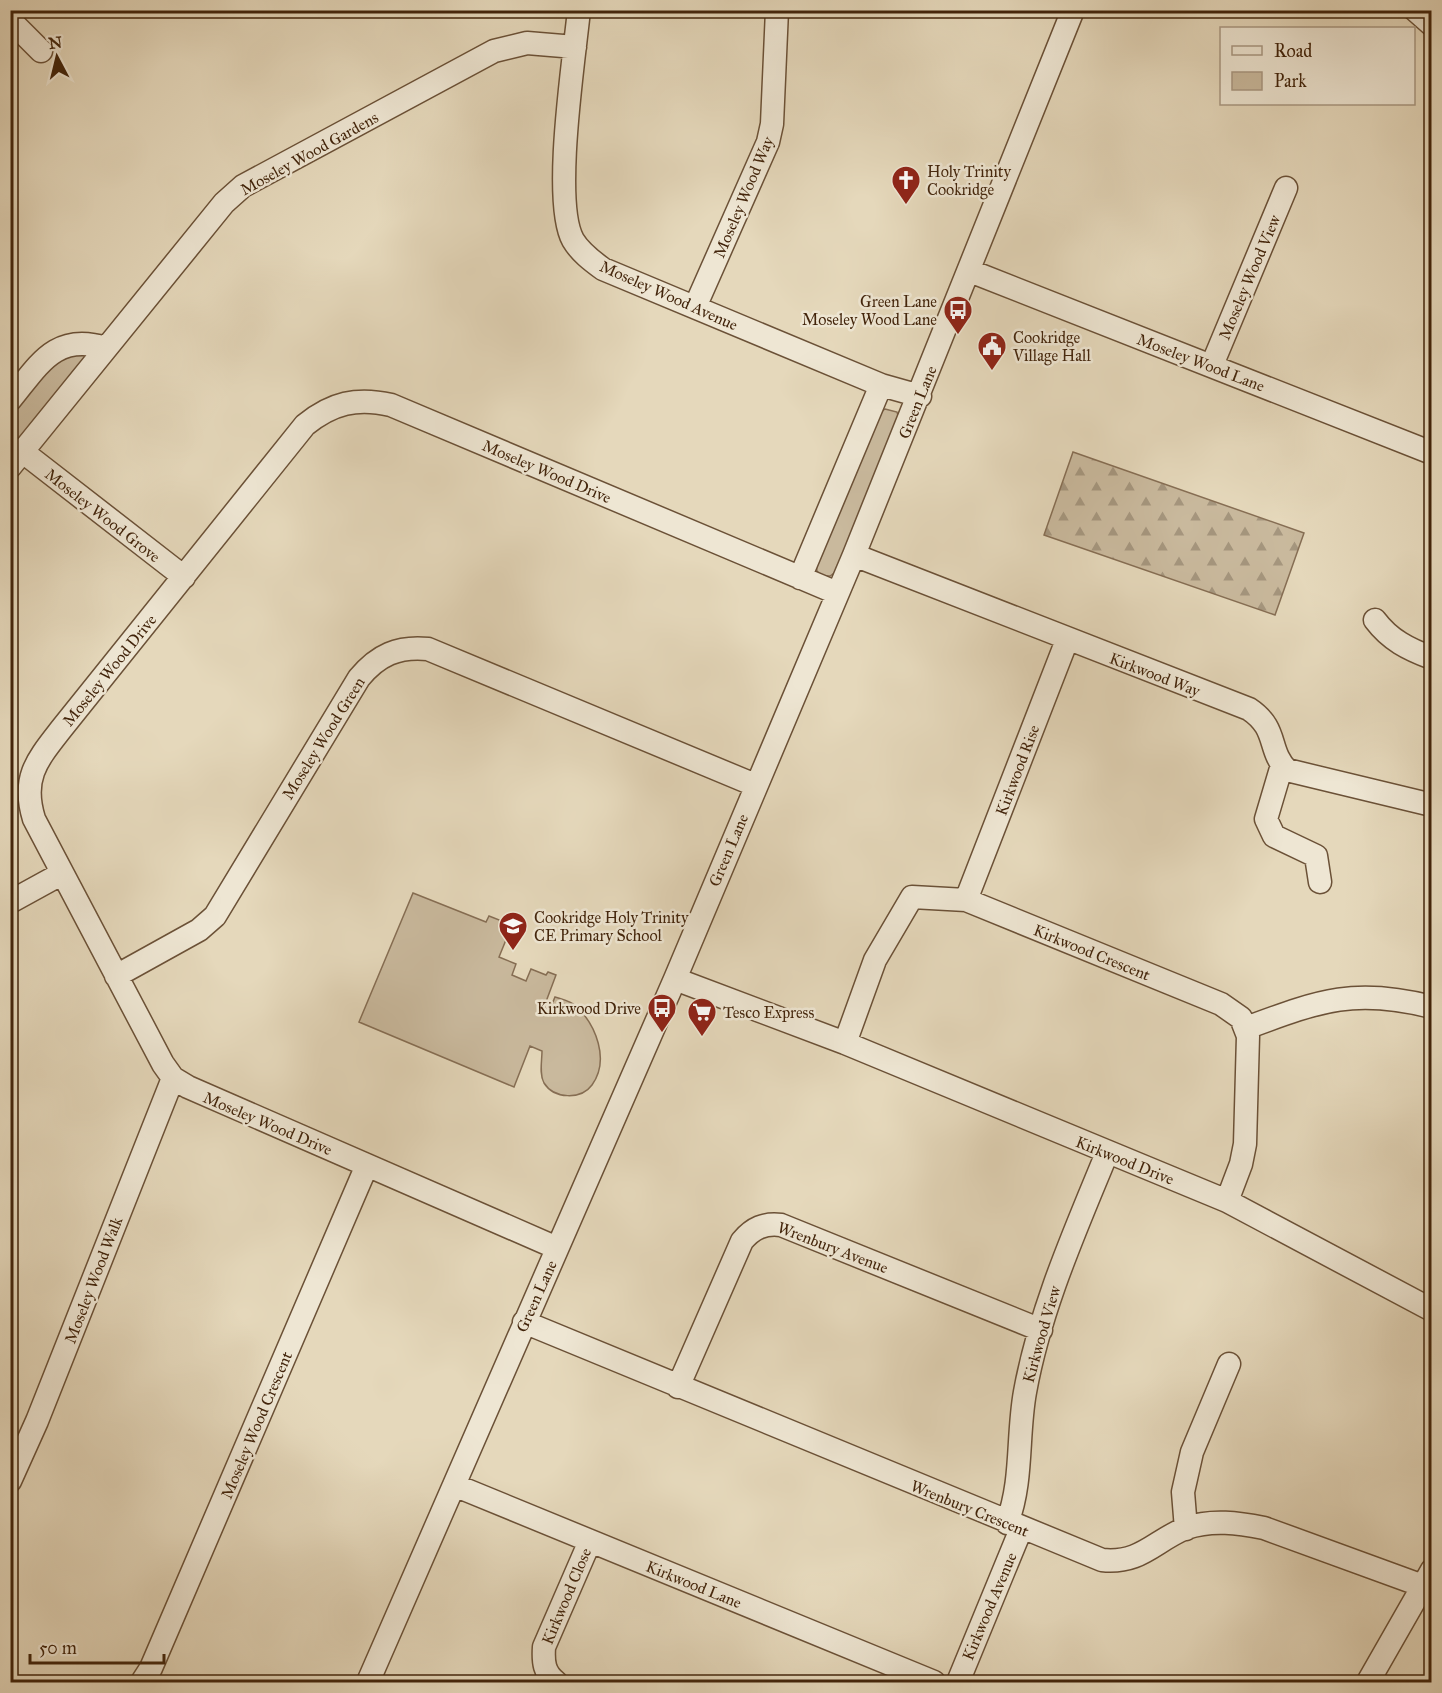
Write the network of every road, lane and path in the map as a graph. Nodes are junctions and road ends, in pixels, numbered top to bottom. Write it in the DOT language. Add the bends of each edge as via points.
graph roads {
  1 [pos="579,10"];
  2 [pos="777,10"];
  3 [pos="1073,10"];
  4 [pos="1415,10"];
  5 [pos="10,20"];
  6 [pos="1431,25"];
  7 [pos="575,47"];
  8 [pos="41,51"];
  9 [pos="1286,188"];
  10 [pos="970,271"];
  11 [pos="695,307"];
  12 [pos="106,348"];
  13 [pos="1212,366"];
  14 [pos="881,385"];
  15 [pos="920,396"];
  16 [pos="10,400"];
  17 [pos="1431,453"];
  18 [pos="16,459"];
  19 [pos="854,555"];
  20 [pos="184,577"];
  21 [pos="800,578"];
  22 [pos="837,593"];
  23 [pos="1375,620"];
  24 [pos="1068,640"];
  25 [pos="1431,658"];
  26 [pos="1282,765"];
  27 [pos="755,785"];
  28 [pos="1431,805"];
  29 [pos="61,874"];
  30 [pos="1320,882"];
  31 [pos="966,900"];
  32 [pos="10,902"];
  33 [pos="116,976"];
  34 [pos="675,979"];
  35 [pos="1431,1007"];
  36 [pos="1246,1028"];
  37 [pos="845,1043"];
  38 [pos="173,1078"];
  39 [pos="1107,1154"];
  40 [pos="367,1165"];
  41 [pos="1227,1201"];
  42 [pos="557,1248"];
  43 [pos="1431,1310"];
  44 [pos="524,1322"];
  45 [pos="1041,1330"];
  46 [pos="1229,1364"];
  47 [pos="678,1387"];
  48 [pos="10,1480"];
  49 [pos="454,1485"];
  50 [pos="1014,1526"];
  51 [pos="1186,1528"];
  52 [pos="590,1540"];
  53 [pos="1427,1578"];
  54 [pos="142,1683"];
  55 [pos="368,1683"];
  56 [pos="556,1683"];
  57 [pos="934,1683"];
  58 [pos="958,1683"];
  59 [pos="1368,1683"];
  1 -- 7 [label="street, Moseley Wood Avenue"];
  2 -- 11 [label="street, Moseley Wood Way" via="768,142"];
  3 -- 10 [label="street, Green Lane"];
  4 -- 6 [label="street"];
  5 -- 8 [label="street"];
  7 -- 11 [label="street, Moseley Wood Avenue" via="563,183 563,208 573,241 603,269"];
  7 -- 12 [label="street, Moseley Wood Gardens" via="527,43 494,51 243,186 224,203"];
  9 -- 13 [label="street, Moseley Wood View"];
  10 -- 13 [label="street, Moseley Wood Lane"];
  10 -- 15 [label="street, Green Lane"];
  11 -- 14 [label="street, Moseley Wood Avenue"];
  12 -- 16 [label="street" via="77,342 55,350"];
  12 -- 18 [label="street, Moseley Wood Gardens"];
  13 -- 17 [label="street, Moseley Wood Lane"];
  14 -- 15 [label="street, Moseley Wood Avenue"];
  14 -- 21 [label="street"];
  15 -- 19 [label="street, Green Lane"];
  18 -- 20 [label="street, Moseley Wood Grove"];
  19 -- 22 [label="street, Green Lane"];
  19 -- 24 [label="street, Kirkwood Way"];
  20 -- 21 [label="street, Moseley Wood Drive" via="305,425 335,405 372,400"];
  20 -- 29 [label="street, Moseley Wood Drive" via="32,771 28,801"];
  21 -- 22 [label="street, Moseley Wood Drive"];
  22 -- 27 [label="street, Green Lane"];
  23 -- 25 [label="street" via="1385,633 1407,648"];
  24 -- 26 [label="street, Kirkwood Way" via="1249,709 1269,729"];
  24 -- 31 [label="street, Kirkwood Rise"];
  26 -- 28 [label="street" via="1294,773"];
  26 -- 30 [label="street" via="1266,819 1274,836 1316,856"];
  27 -- 33 [label="street, Moseley Wood Green" via="428,649 399,649 383,655 359,678 215,916 199,930"];
  27 -- 34 [label="street, Green Lane"];
  29 -- 32 [label="street"];
  29 -- 33 [label="street, Moseley Wood Drive"];
  31 -- 36 [label="street, Kirkwood Crescent" via="1221,1004 1241,1018"];
  31 -- 37 [label="street, Kirkwood Crescent" via="912,897 875,960"];
  33 -- 38 [label="street, Moseley Wood Drive"];
  34 -- 37 [label="street, Kirkwood Drive"];
  34 -- 42 [label="street, Green Lane"];
  35 -- 36 [label="street" via="1396,998 1346,998 1301,1008"];
  36 -- 41 [label="street" via="1245,1144"];
  37 -- 39 [label="street, Kirkwood Drive"];
  38 -- 40 [label="street, Moseley Wood Drive"];
  38 -- 48 [label="street, Moseley Wood Walk" via="38,1421"];
  39 -- 41 [label="street, Kirkwood Drive"];
  39 -- 45 [label="street, Kirkwood View" via="1054,1285"];
  40 -- 42 [label="street, Moseley Wood Drive"];
  40 -- 54 [label="street, Moseley Wood Crescent"];
  41 -- 43 [label="street, Kirkwood Drive"];
  42 -- 44 [label="street, Green Lane"];
  44 -- 47 [label="street, Wrenbury Crescent"];
  44 -- 49 [label="street, Green Lane"];
  45 -- 47 [label="street, Wrenbury Avenue" via="781,1225 770,1224 749,1233 742,1241"];
  45 -- 50 [label="street, Kirkwood View" via="1025,1391"];
  46 -- 51 [label="street" via="1191,1452 1183,1492"];
  47 -- 50 [label="street, Wrenbury Crescent"];
  49 -- 52 [label="street, Kirkwood Lane"];
  49 -- 55 [label="street, Green Lane"];
  50 -- 51 [label="street, Wrenbury Crescent" via="1102,1560 1118,1562 1149,1551"];
  50 -- 58 [label="street, Kirkwood Avenue"];
  51 -- 53 [label="street, Wrenbury Crescent" via="1208,1523 1264,1528"];
  52 -- 56 [label="street, Kirkwood Close" via="544,1647 543,1662"];
  52 -- 57 [label="street, Kirkwood Lane"];
  53 -- 59 [label="street"];
}
